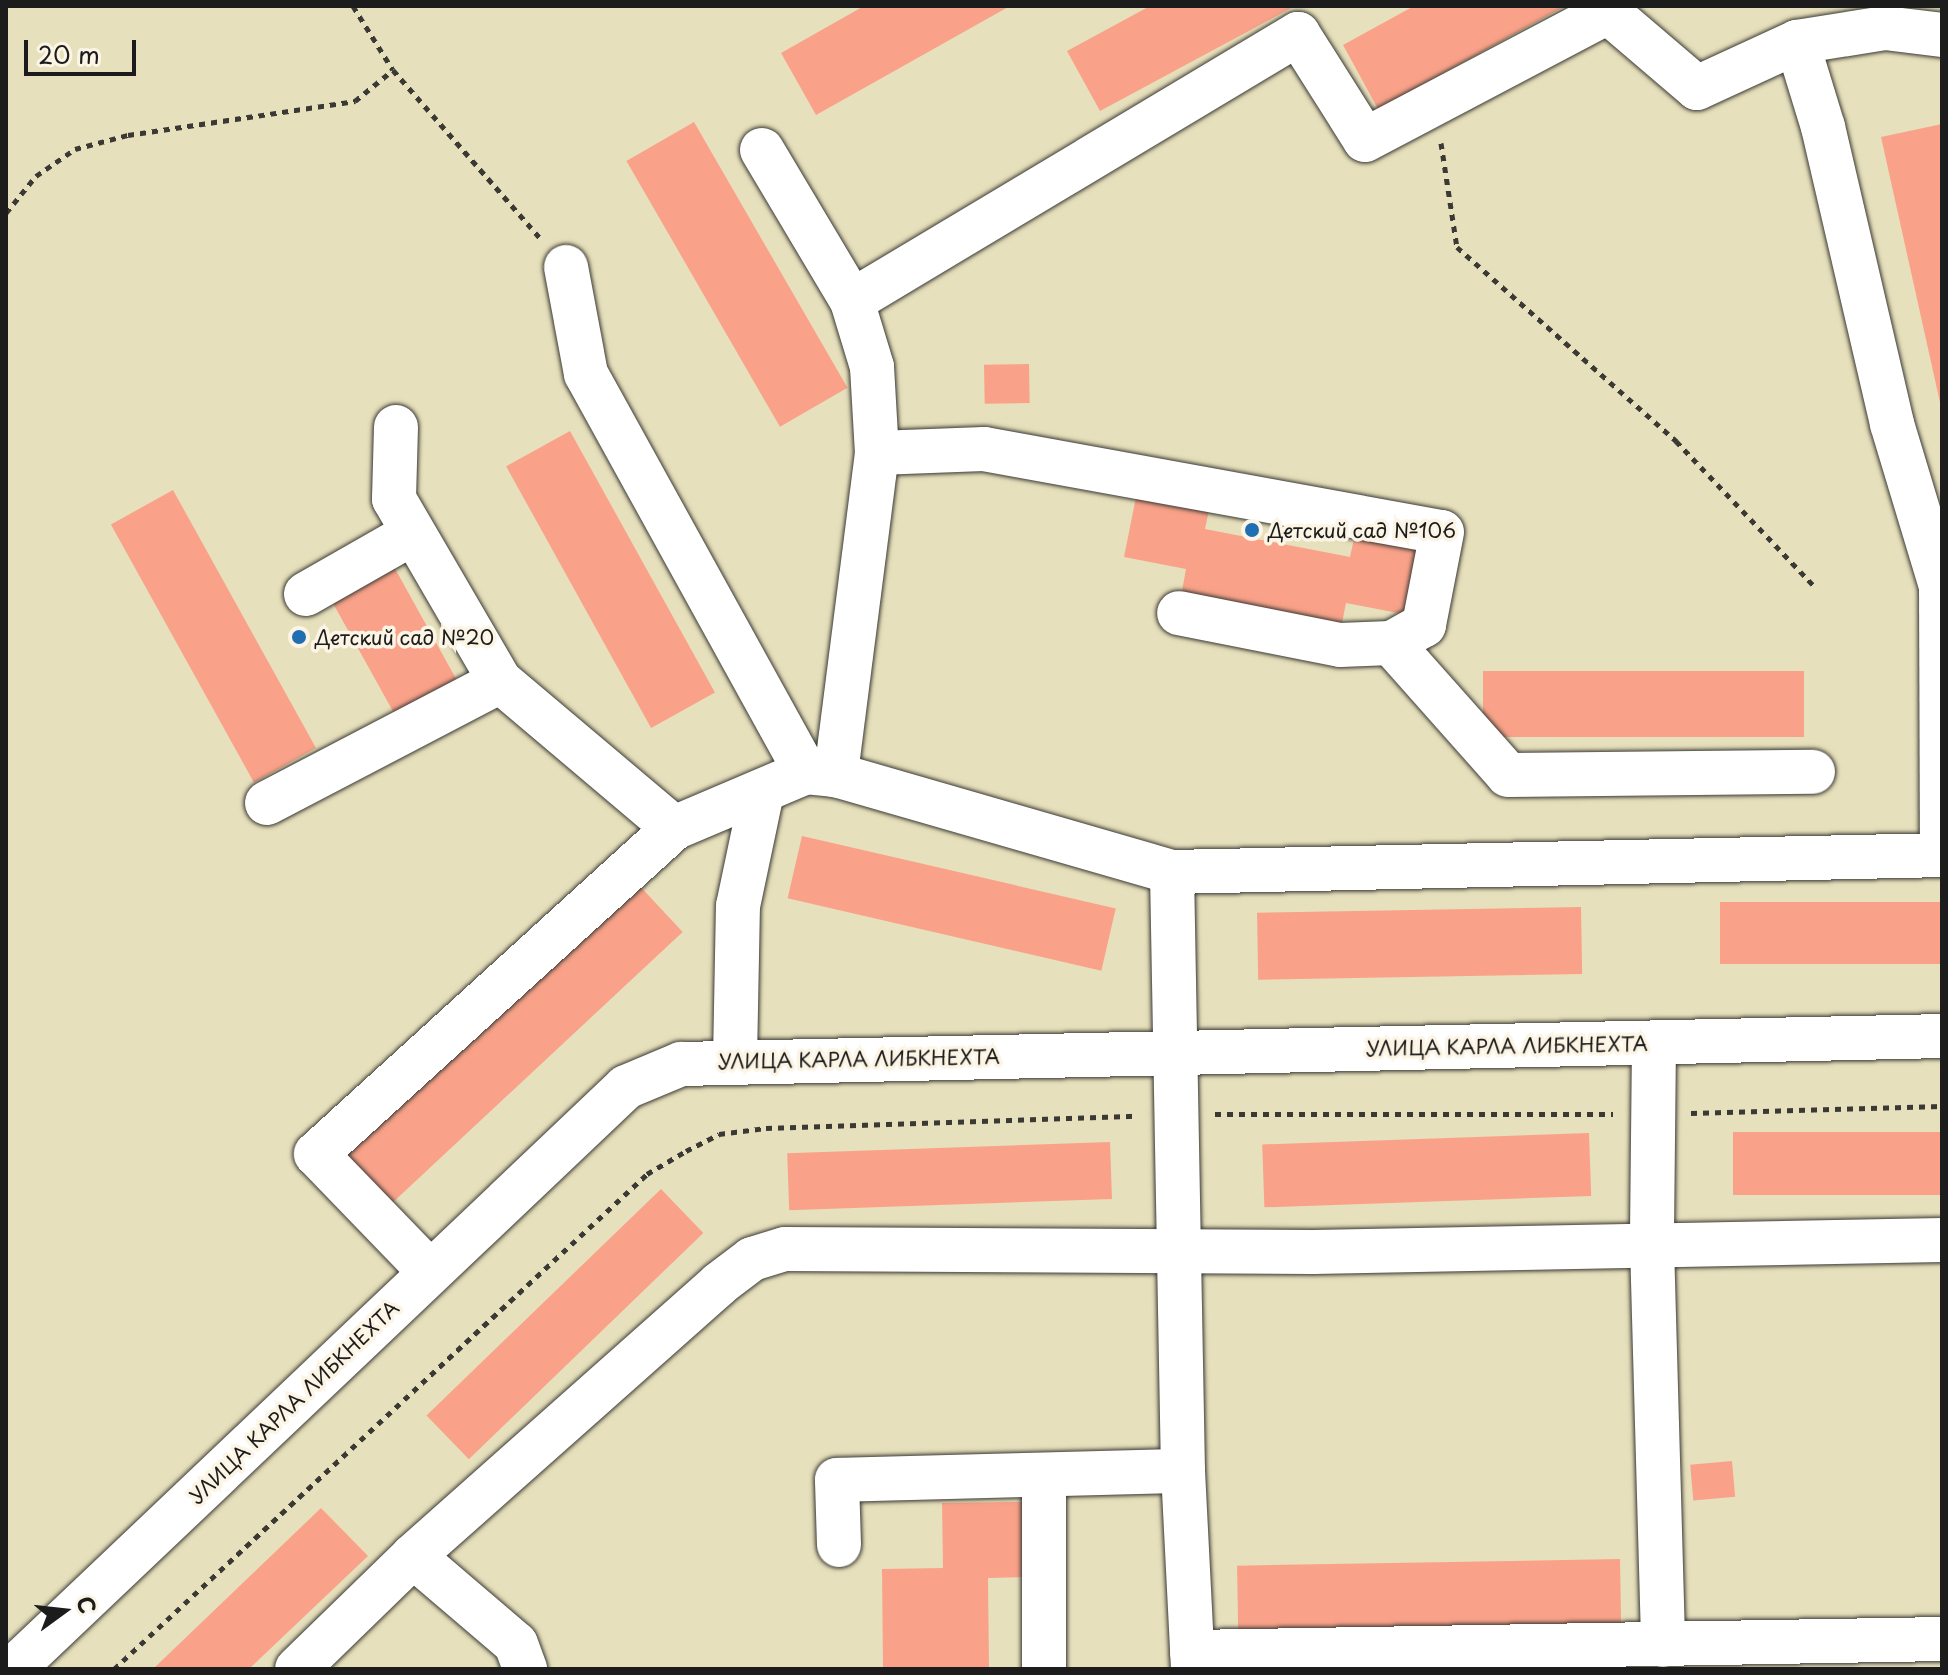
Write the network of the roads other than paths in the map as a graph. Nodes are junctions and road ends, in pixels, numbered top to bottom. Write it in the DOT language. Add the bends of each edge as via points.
graph roads {
  1 [pos="1942,35"];
  2 [pos="1797,42"];
  3 [pos="762,150"];
  4 [pos="566,267"];
  5 [pos="852,301"];
  6 [pos="396,427"];
  7 [pos="877,453"];
  8 [pos="413,533"];
  9 [pos="306,594"];
  10 [pos="1179,613"];
  11 [pos="1391,643"];
  12 [pos="500,681"];
  13 [pos="1813,772"];
  14 [pos="821,774"];
  15 [pos="762,792"];
  16 [pos="267,803"];
  17 [pos="674,828"];
  18 [pos="1942,855"];
  19 [pos="1172,872"];
  20 [pos="1942,1036"];
  21 [pos="1654,1043"];
  22 [pos="1173,1054"];
  23 [pos="735,1060"];
  24 [pos="1942,1240"];
  25 [pos="1652,1245"];
  26 [pos="1181,1250"];
  27 [pos="430,1272"];
  28 [pos="1183,1471"];
  29 [pos="1044,1475"];
  30 [pos="839,1545"];
  31 [pos="413,1556"];
  32 [pos="1942,1639"];
  33 [pos="1663,1645"];
  34 [pos="1192,1661"];
  35 [pos="13,1669"];
  36 [pos="297,1669"];
  37 [pos="525,1669"];
  38 [pos="1044,1669"];
  1 -- 2 [label="street" via="1885,28"];
  2 -- 5 [label="street" via="1697,88 1608,12 1365,140 1298,34"];
  2 -- 18 [label="street" via="1823,127 1892,424 1941,586"];
  3 -- 5 [label="street"];
  4 -- 14 [label="street" via="586,374"];
  5 -- 7 [label="street" via="872,367"];
  6 -- 8 [label="street" via="394,499"];
  7 -- 11 [label="street" via="984,449 1442,532 1424,625"];
  7 -- 14 [label="street"];
  8 -- 9 [label="street"];
  8 -- 12 [label="street"];
  10 -- 11 [label="street" via="1340,645"];
  11 -- 13 [label="street" via="1508,775"];
  12 -- 16 [label="street"];
  12 -- 17 [label="street"];
  14 -- 15 [label="street"];
  14 -- 19 [label="street"];
  15 -- 17 [label="street"];
  15 -- 23 [label="street" via="738,906"];
  17 -- 27 [label="street" via="316,1154"];
  18 -- 19 [label="street"];
  19 -- 22 [label="street"];
  20 -- 21 [label="street, УЛИЦА КАРЛА ЛИБКНЕХТА"];
  21 -- 22 [label="street, УЛИЦА КАРЛА ЛИБКНЕХТА"];
  21 -- 25 [label="street"];
  22 -- 23 [label="street, УЛИЦА КАРЛА ЛИБКНЕХТА"];
  22 -- 26 [label="street"];
  23 -- 27 [label="street, УЛИЦА КАРЛА ЛИБКНЕХТА" via="681,1064 626,1087"];
  24 -- 25 [label="street"];
  25 -- 26 [label="street"];
  25 -- 33 [label="street"];
  26 -- 28 [label="street"];
  26 -- 31 [label="street" via="785,1249 752,1259"];
  27 -- 35 [label="street, УЛИЦА КАРЛА ЛИБКНЕХТА"];
  28 -- 29 [label="street"];
  28 -- 34 [label="street"];
  29 -- 30 [label="street" via="837,1480"];
  29 -- 38 [label="street"];
  31 -- 36 [label="street"];
  31 -- 37 [label="street" via="516,1644"];
  32 -- 33 [label="street"];
  33 -- 34 [label="street"];
}
